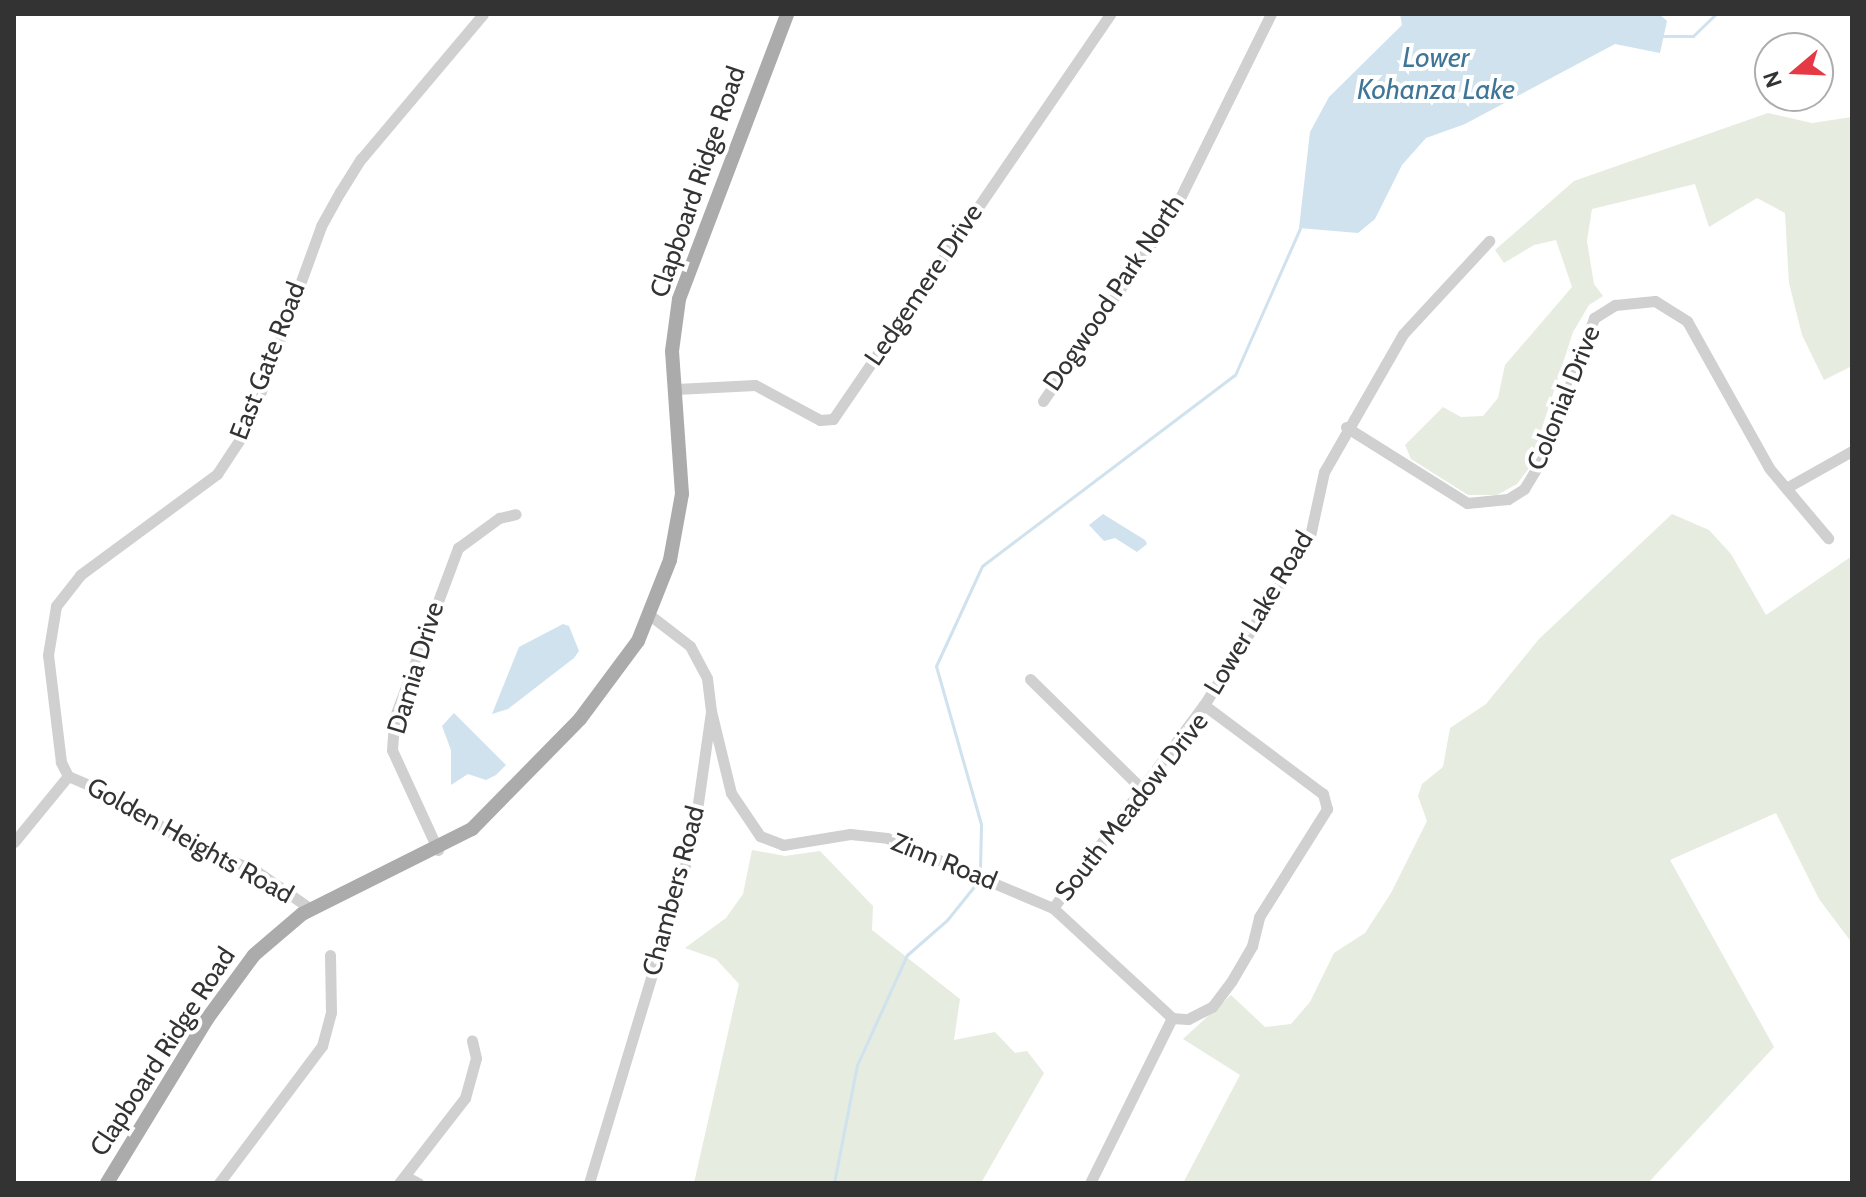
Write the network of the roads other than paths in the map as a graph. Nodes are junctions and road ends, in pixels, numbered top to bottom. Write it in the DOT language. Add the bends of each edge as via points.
graph roads {
  1 [pos="483,14"];
  2 [pos="787,14"];
  3 [pos="1110,14"];
  4 [pos="1271,14"];
  5 [pos="1489,241"];
  6 [pos="676,389"];
  7 [pos="1043,401"];
  8 [pos="1346,427"];
  9 [pos="1852,451"];
  10 [pos="1786,488"];
  11 [pos="516,514"];
  12 [pos="1828,538"];
  13 [pos="651,616"];
  14 [pos="1030,679"];
  15 [pos="1204,705"];
  16 [pos="711,711"];
  17 [pos="68,776"];
  18 [pos="1142,789"];
  19 [pos="14,842"];
  20 [pos="438,850"];
  21 [pos="1053,908"];
  22 [pos="311,909"];
  23 [pos="330,955"];
  24 [pos="1172,1018"];
  25 [pos="472,1040"];
  26 [pos="402,1179"];
  27 [pos="107,1183"];
  28 [pos="219,1183"];
  29 [pos="418,1183"];
  30 [pos="589,1183"];
  31 [pos="1090,1183"];
  1 -- 17 [label="street, East Gate Road" via="361,159 340,192 321,226 248,427 217,474 80,575 56,606 48,655 61,762"];
  2 -- 6 [label="main road, Clapboard Ridge Road" via="682,289 673,331"];
  3 -- 6 [label="street, Ledgemere Drive" via="833,419 820,420 755,385"];
  4 -- 7 [label="street, Dogwood Park North" via="1173,212"];
  5 -- 8 [label="street, Lower Lake Road" via="1403,334"];
  6 -- 13 [label="main road, Clapboard Ridge Road" via="682,494 670,560"];
  8 -- 10 [label="street, Colonial Drive" via="1467,503 1508,499 1524,489 1544,456 1585,329 1615,305 1655,301 1687,321 1747,433"];
  8 -- 15 [label="street, Lower Lake Road" via="1324,472 1310,536"];
  9 -- 10 [label="street"];
  10 -- 12 [label="street, Colonial Drive"];
  11 -- 20 [label="street, Damia Drive" via="499,518 458,548 394,719 392,750"];
  13 -- 16 [label="street, Chambers Road" via="690,646 707,678"];
  13 -- 20 [label="main road, Clapboard Ridge Road" via="623,666 580,719 494,810"];
  14 -- 18 [label="street"];
  15 -- 18 [label="street, South Meadow Drive"];
  15 -- 24 [label="street, South Meadow Drive" via="1323,794 1327,809 1259,917 1252,946 1231,982 1212,1007 1188,1019"];
  16 -- 21 [label="street, Zinn Road" via="731,793 760,836 783,845 850,834 887,838"];
  16 -- 30 [label="street, Chambers Road" via="693,838"];
  17 -- 19 [label="street"];
  17 -- 22 [label="street, Golden Heights Road" via="117,797 188,844 262,874"];
  18 -- 21 [label="street, South Meadow Drive"];
  20 -- 22 [label="main road, Clapboard Ridge Road"];
  21 -- 24 [label="street, Zinn Road"];
  22 -- 27 [label="main road, Clapboard Ridge Road" via="277,933 233,980"];
  23 -- 28 [label="street" via="331,1012 322,1046"];
  24 -- 31 [label="street"];
  25 -- 26 [label="street" via="476,1058 465,1098"];
  26 -- 29 [label="street"];
}
